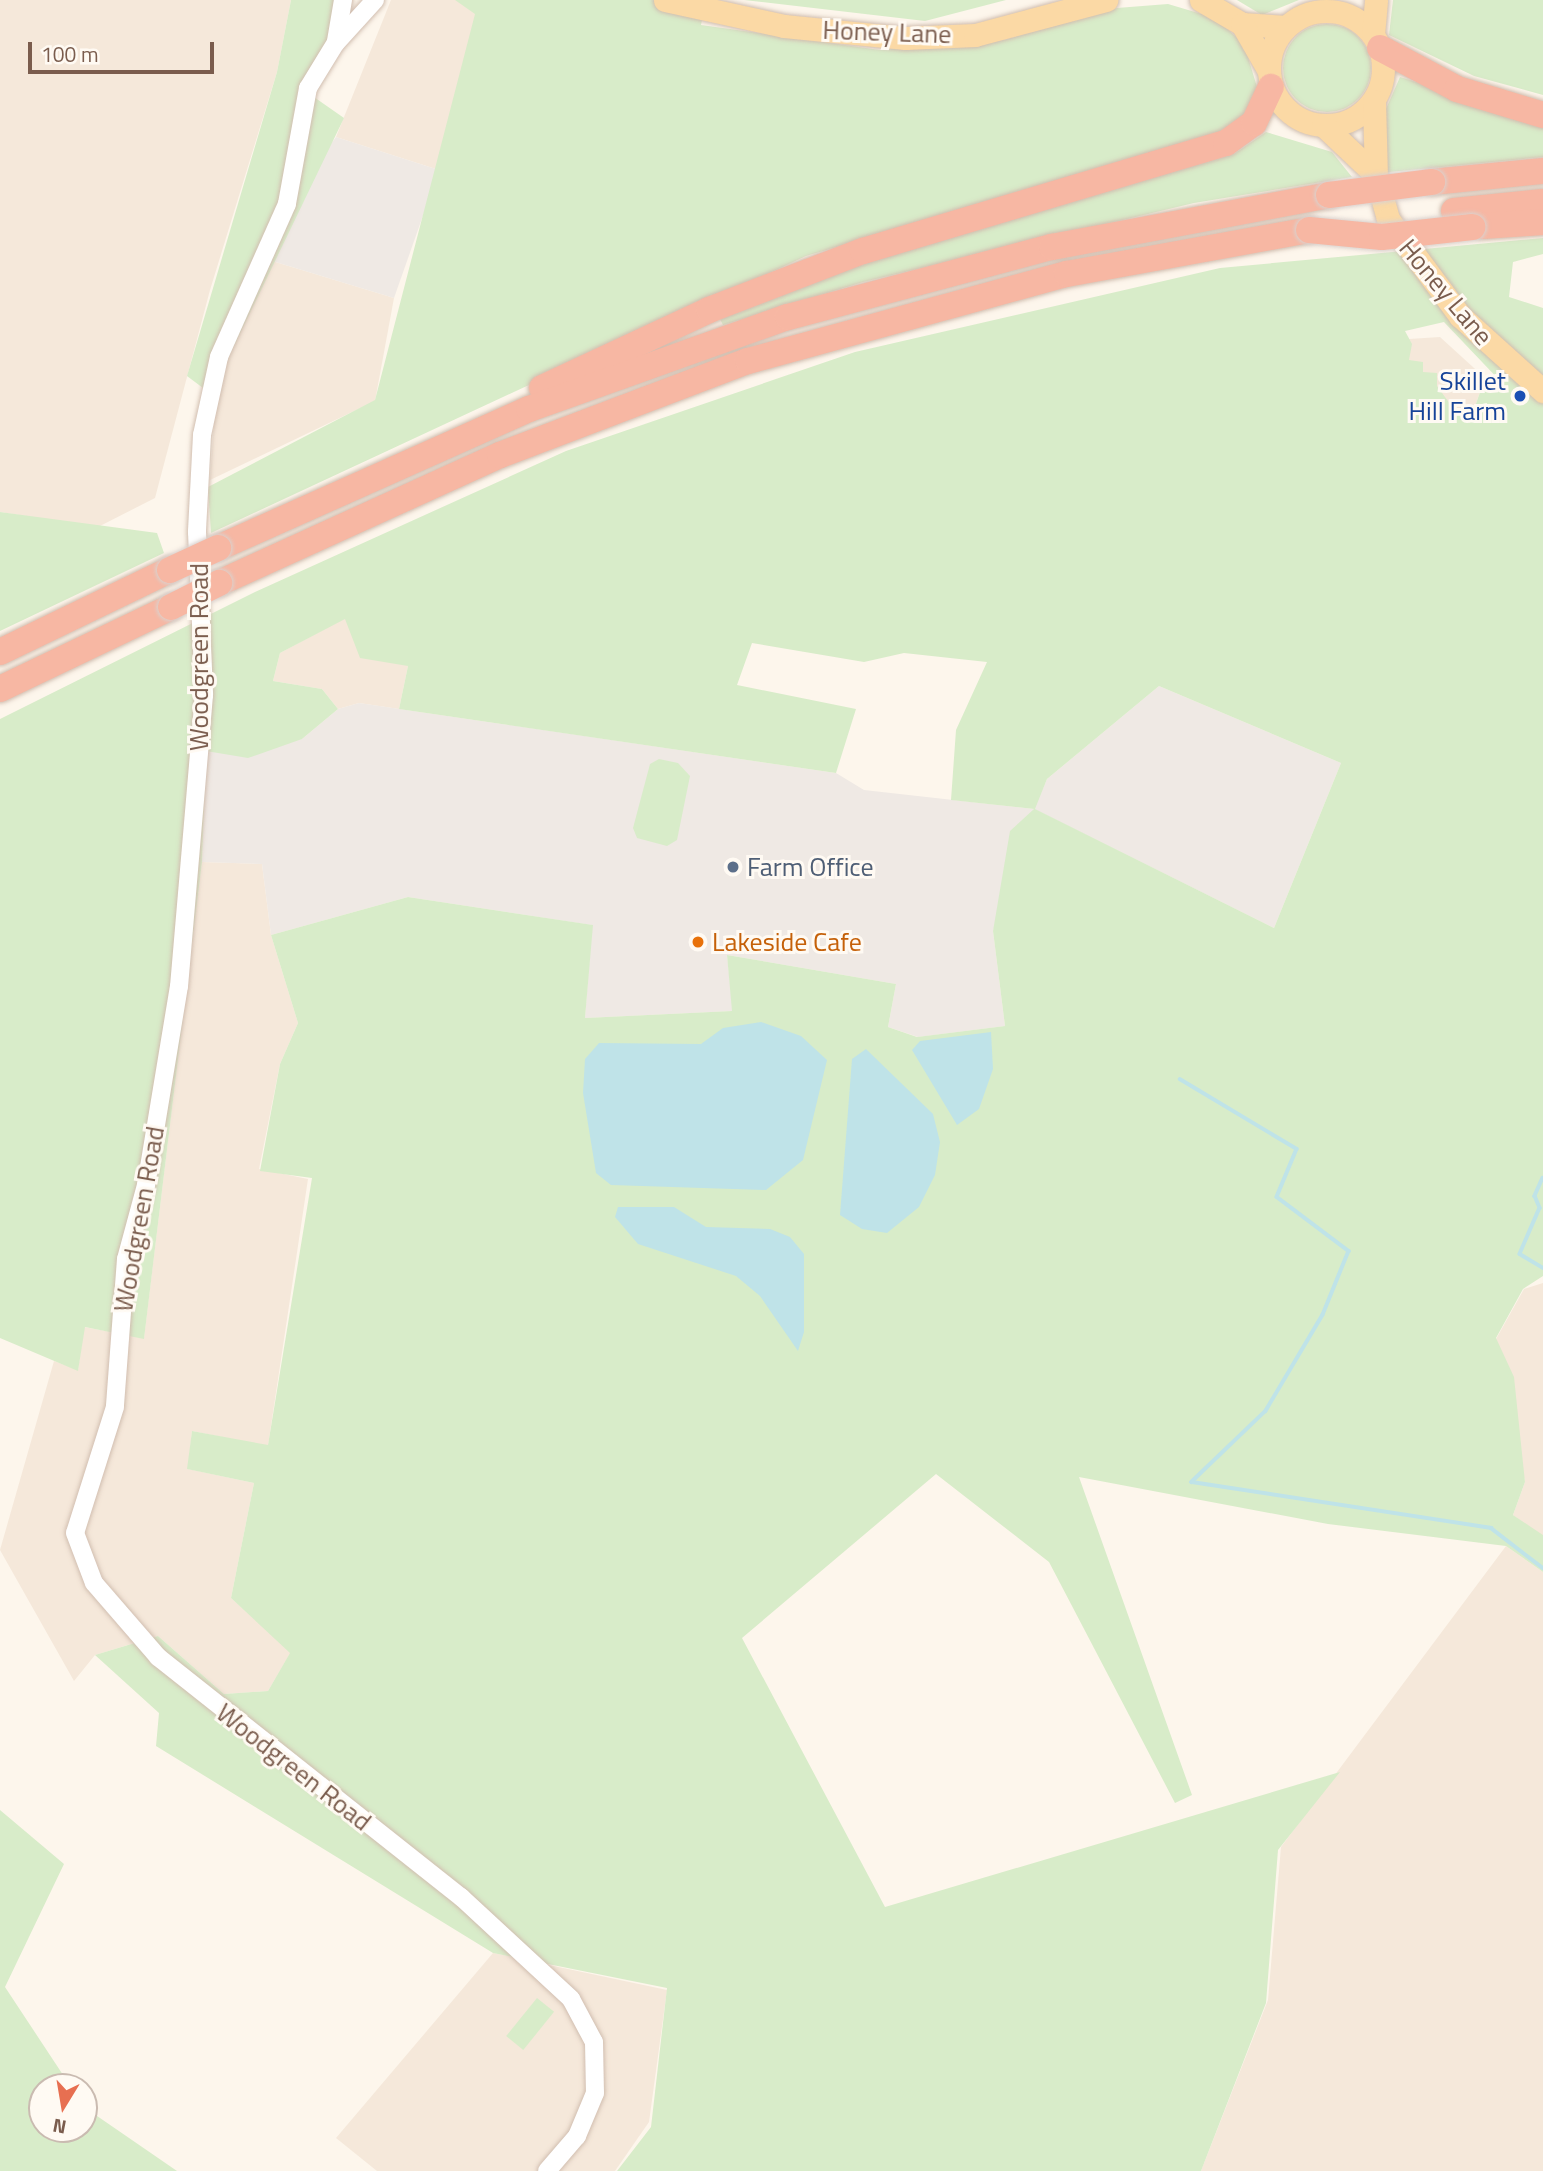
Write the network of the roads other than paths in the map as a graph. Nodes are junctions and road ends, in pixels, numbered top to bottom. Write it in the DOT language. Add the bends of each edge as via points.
graph roads {
  1 [pos="343,0"];
  2 [pos="375,0"];
  3 [pos="665,0"];
  4 [pos="1106,0"];
  5 [pos="1201,0"];
  6 [pos="1376,0"];
  7 [pos="1325,6"];
  8 [pos="1242,24"];
  9 [pos="1286,27"];
  10 [pos="1376,41"];
  11 [pos="335,44"];
  12 [pos="1270,79"];
  13 [pos="1374,101"];
  14 [pos="1543,115"];
  15 [pos="1323,125"];
  16 [pos="1543,172"];
  17 [pos="1376,175"];
  18 [pos="1543,202"];
  19 [pos="1463,219"];
  20 [pos="1543,222"];
  21 [pos="1543,391"];
  22 [pos="466,435"];
  23 [pos="0,652"];
  24 [pos="0,689"];
  25 [pos="547,2171"];
  1 -- 11 [label="street, Woodgreen Road"];
  2 -- 11 [label="street, Woodgreen Road"];
  3 -- 4 [label="main road, Honey Lane" via="785,26 905,38 975,35"];
  5 -- 8 [label="main road"];
  6 -- 10 [label="main road"];
  7 -- 9 [label="main road"];
  7 -- 10 [label="main road" via="1350,16"];
  8 -- 9 [label="main road"];
  8 -- 12 [label="main road"];
  9 -- 12 [label="main road" via="1274,45"];
  10 -- 13 [label="main road" via="1383,73"];
  10 -- 14 [label="highway" via="1457,89"];
  11 -- 25 [label="street, Woodgreen Road" via="301,108 287,204 219,357 201,435 197,532 204,695 179,986 146,1185 126,1259 115,1407 75,1533 94,1583 158,1657 461,1897 571,1999 594,2042 596,2083 577,2136"];
  12 -- 15 [label="main road" via="1293,115"];
  12 -- 22 [label="highway" via="1254,123 1226,143 993,207 784,279 573,372"];
  13 -- 15 [label="main road" via="1351,120"];
  13 -- 17 [label="main road, Honey Lane"];
  15 -- 17 [label="main road"];
  16 -- 22 [label="highway, bridge" via="1329,195 1118,232 878,291 658,360"];
  17 -- 21 [label="main road, Honey Lane" via="1388,219 1434,285"];
  18 -- 19 [label="highway"];
  19 -- 20 [label="highway"];
  19 -- 24 [label="highway, bridge" via="1309,230 1054,277 774,353 510,450"];
  22 -- 23 [label="highway, bridge"];
}
